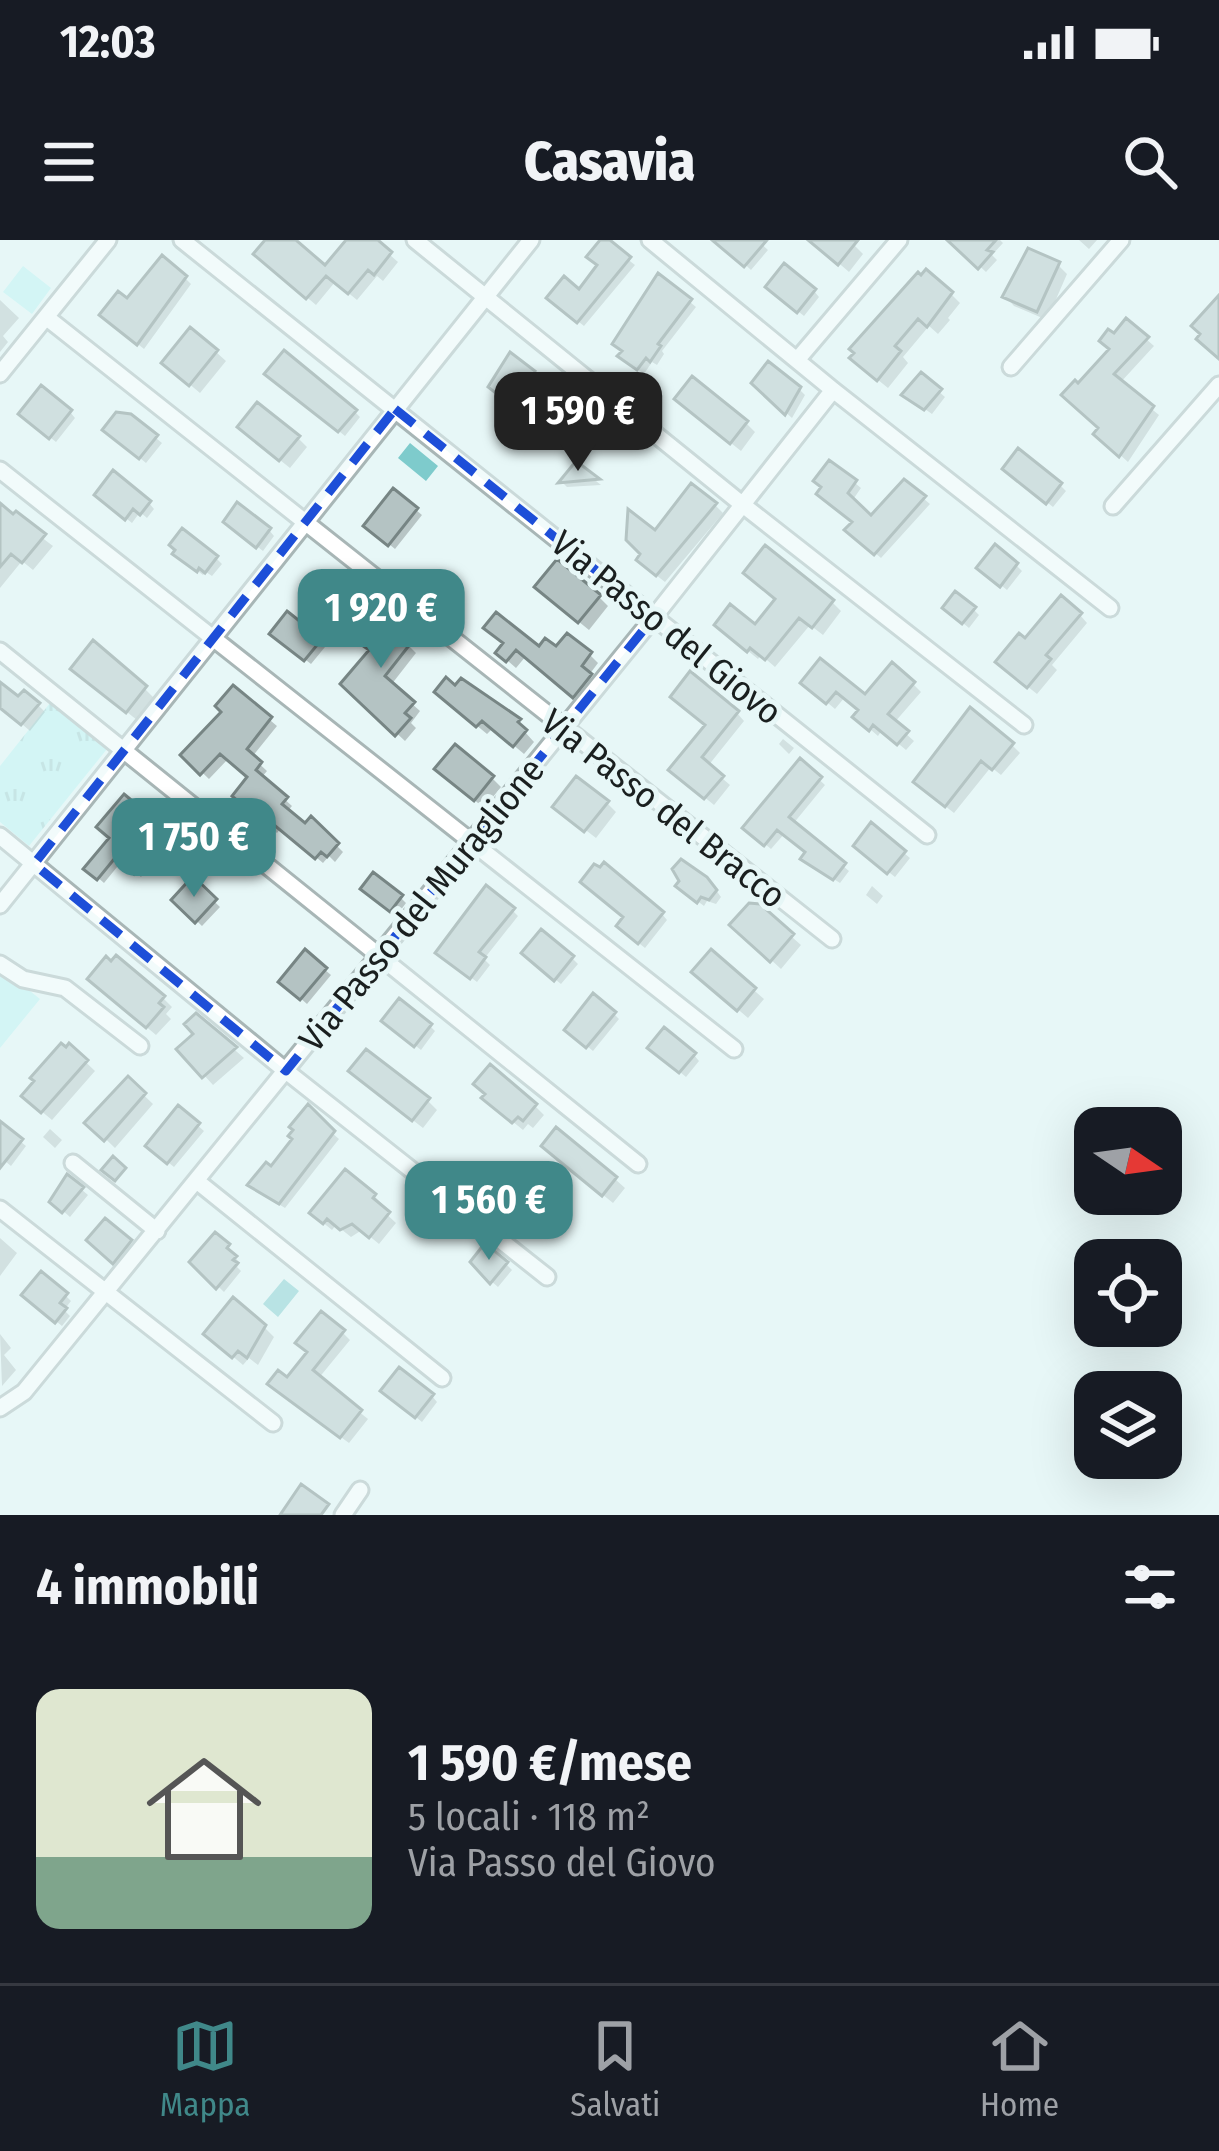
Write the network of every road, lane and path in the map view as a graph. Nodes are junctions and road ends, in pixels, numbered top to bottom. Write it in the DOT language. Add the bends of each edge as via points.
graph roads {
  1 [pos="108,240"];
  2 [pos="182,240"];
  3 [pos="416,240"];
  4 [pos="531,240"];
  5 [pos="650,240"];
  6 [pos="899,240"];
  7 [pos="1121,240"];
  8 [pos="485,297"];
  9 [pos="46,317"];
  10 [pos="797,360"];
  11 [pos="1011,367"];
  12 [pos="0,374"];
  13 [pos="1219,385"];
  14 [pos="833,390"];
  15 [pos="395,409"];
  16 [pos="0,470"];
  17 [pos="742,505"];
  18 [pos="1113,506"];
  19 [pos="305,523"];
  20 [pos="1110,608"];
  21 [pos="654,617"];
  22 [pos="213,637"];
  23 [pos="0,651"];
  24 [pos="1024,725"];
  25 [pos="562,729"];
  26 [pos="124,749"];
  27 [pos="927,835"];
  28 [pos="0,836"];
  29 [pos="472,841"];
  30 [pos="34,864"];
  31 [pos="0,905"];
  32 [pos="832,939"];
  33 [pos="378,956"];
  34 [pos="0,964"];
  35 [pos="140,1046"];
  36 [pos="734,1049"];
  37 [pos="286,1071"];
  38 [pos="73,1162"];
  39 [pos="638,1164"];
  40 [pos="198,1182"];
  41 [pos="0,1209"];
  42 [pos="157,1232"];
  43 [pos="547,1277"];
  44 [pos="106,1292"];
  45 [pos="442,1378"];
  46 [pos="0,1408"];
  47 [pos="273,1423"];
  48 [pos="360,1490"];
  49 [pos="343,1515"];
  1 -- 9 [label="street"];
  2 -- 15 [label="street, Via Passo del Giovo"];
  3 -- 8 [label="street"];
  4 -- 8 [label="street"];
  5 -- 10 [label="street"];
  6 -- 10 [label="street"];
  7 -- 11 [label="street"];
  8 -- 15 [label="street"];
  8 -- 17 [label="street"];
  9 -- 12 [label="street"];
  9 -- 19 [label="street, Via Passo del Bracco"];
  10 -- 14 [label="street"];
  13 -- 18 [label="street"];
  14 -- 17 [label="street, Via Passo del Muraglione"];
  14 -- 20 [label="street"];
  15 -- 19 [label="street"];
  15 -- 21 [label="street, Via Passo del Giovo"];
  16 -- 22 [label="street"];
  17 -- 21 [label="street, Via Passo del Muraglione"];
  17 -- 24 [label="street"];
  19 -- 22 [label="street"];
  19 -- 25 [label="street, Via Passo del Bracco"];
  21 -- 25 [label="street, Via Passo del Muraglione"];
  21 -- 27 [label="street, Via Passo del Giovo"];
  22 -- 26 [label="street"];
  22 -- 29 [label="street"];
  23 -- 26 [label="street"];
  25 -- 29 [label="street, Via Passo del Muraglione"];
  25 -- 32 [label="street, Via Passo del Bracco"];
  26 -- 30 [label="street"];
  26 -- 33 [label="street"];
  28 -- 30 [label="street"];
  29 -- 33 [label="street, Via Passo del Muraglione"];
  29 -- 36 [label="street"];
  30 -- 31 [label="street"];
  30 -- 37 [label="street"];
  33 -- 37 [label="street, Via Passo del Muraglione"];
  33 -- 39 [label="street"];
  34 -- 35 [label="street" via="69,991"];
  37 -- 40 [label="street, Via Passo del Muraglione"];
  37 -- 43 [label="street"];
  38 -- 42 [label="street"];
  40 -- 42 [label="street, Via Passo del Muraglione"];
  40 -- 45 [label="street"];
  41 -- 44 [label="street"];
  42 -- 44 [label="street, Via Passo del Muraglione"];
  44 -- 46 [label="street, Via Passo del Muraglione" via="25,1392"];
  44 -- 47 [label="street"];
  48 -- 49 [label="street"];
}
